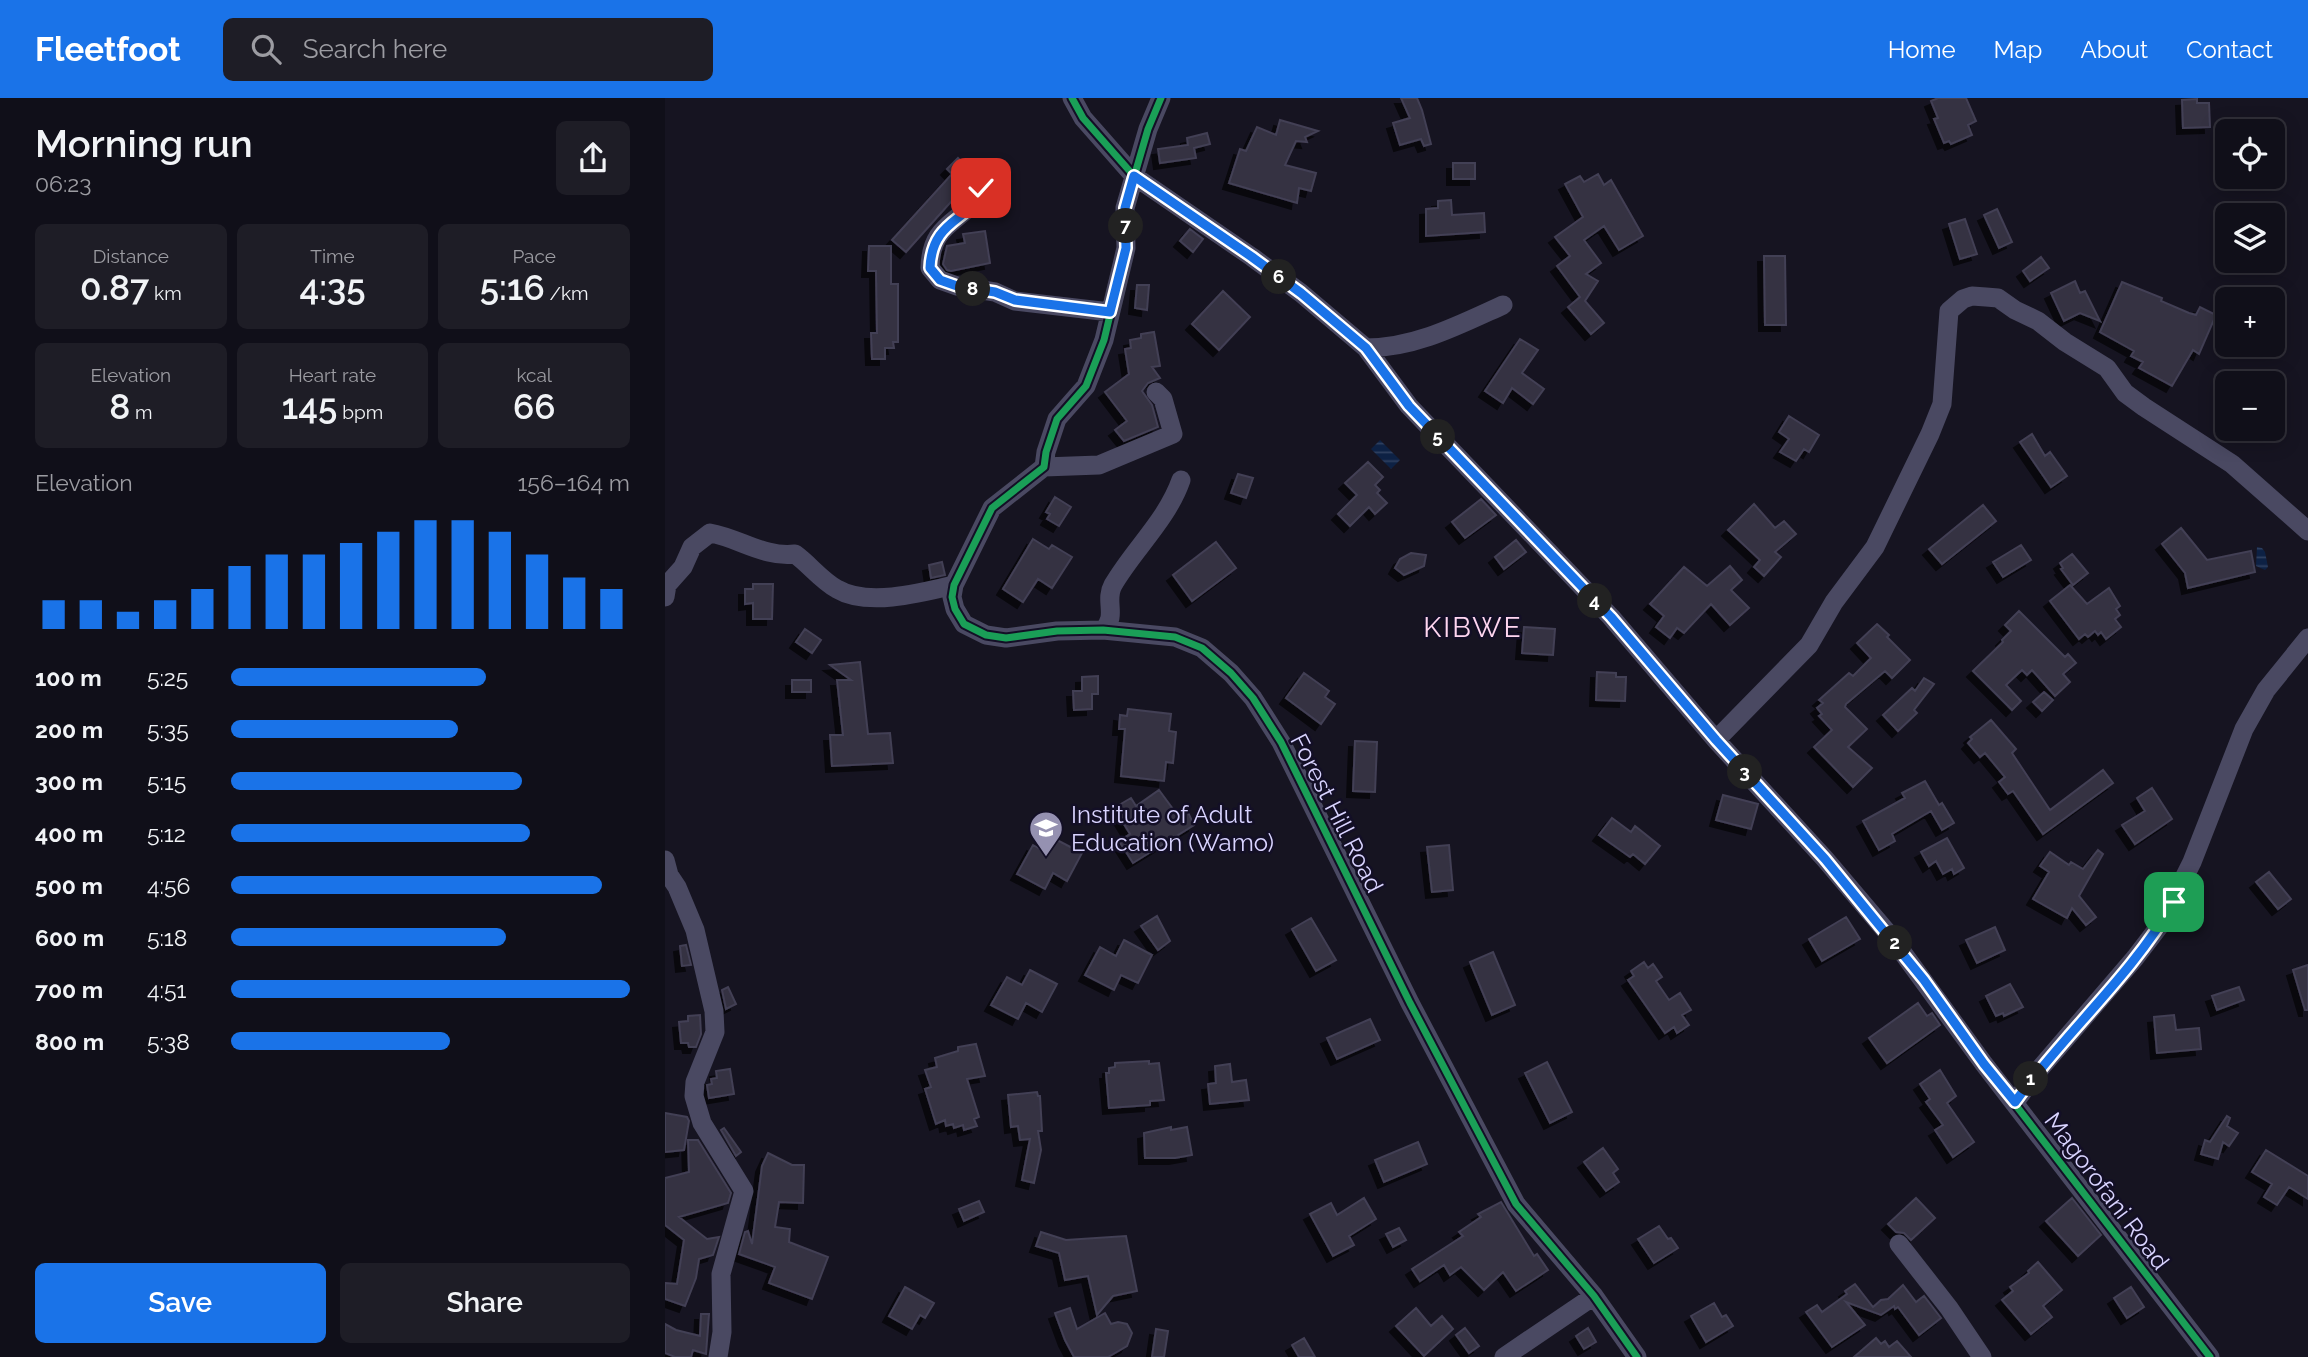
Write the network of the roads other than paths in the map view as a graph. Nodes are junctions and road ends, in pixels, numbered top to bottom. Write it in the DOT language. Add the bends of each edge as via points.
graph roads {
  1 [pos="1072,98"];
  2 [pos="1161,98"];
  3 [pos="999,170"];
  4 [pos="1134,176"];
  5 [pos="1503,305"];
  6 [pos="1110,312"];
  7 [pos="1366,348"];
  8 [pos="1156,392"];
  9 [pos="1044,467"];
  10 [pos="1181,480"];
  11 [pos="2308,531"];
  12 [pos="954,585"];
  13 [pos="665,597"];
  14 [pos="1103,631"];
  15 [pos="2308,638"];
  16 [pos="1716,740"];
  17 [pos="665,860"];
  18 [pos="2015,1102"];
  19 [pos="1899,1244"];
  20 [pos="1594,1296"];
  21 [pos="718,1357"];
  22 [pos="1504,1357"];
  23 [pos="1637,1357"];
  24 [pos="1982,1357"];
  25 [pos="2210,1357"];
  1 -- 4 [label="street, Magorofani Road" via="1083,118"];
  2 -- 4 [label="street"];
  3 -- 6 [label="street" via="981,188 979,197 938,235 930,252 930,268 940,280 957,286 1015,300"];
  4 -- 6 [label="street" via="1125,208 1126,248"];
  4 -- 7 [label="street, Magorofani Road" via="1301,293"];
  5 -- 7 [label="street" via="1432,336"];
  6 -- 9 [label="street" via="1086,386 1058,419"];
  7 -- 16 [label="street, Magorofani Road" via="1409,406 1611,617"];
  8 -- 9 [label="street" via="1163,399 1173,434 1099,465"];
  9 -- 12 [label="street" via="992,508"];
  10 -- 14 [label="street" via="1171,503 1111,589 1111,621"];
  11 -- 16 [label="street" via="2232,464 2125,393 2106,368 1998,298 1972,296 1949,311 1942,404 1875,547 1809,645"];
  12 -- 13 [label="street" via="916,594 854,595 828,583 795,554 784,556 711,533 692,547 667,585"];
  12 -- 14 [label="street, Forest Hill Road" via="955,609 964,624 986,635 1006,638"];
  14 -- 20 [label="street, Forest Hill Road" via="1188,641 1218,660 1253,698 1281,742 1516,1204"];
  15 -- 18 [label="street" via="2266,690 2243,729 2192,862 2161,924"];
  16 -- 18 [label="street, Magorofani Road" via="1892,938"];
  17 -- 21 [label="street" via="695,930 714,1011 715,1032 694,1096 702,1123 744,1191 721,1274"];
  18 -- 25 [label="street, Magorofani Road"];
  19 -- 24 [label="street"];
  20 -- 22 [label="street"];
  20 -- 23 [label="street, Forest Hill Road"];
}
